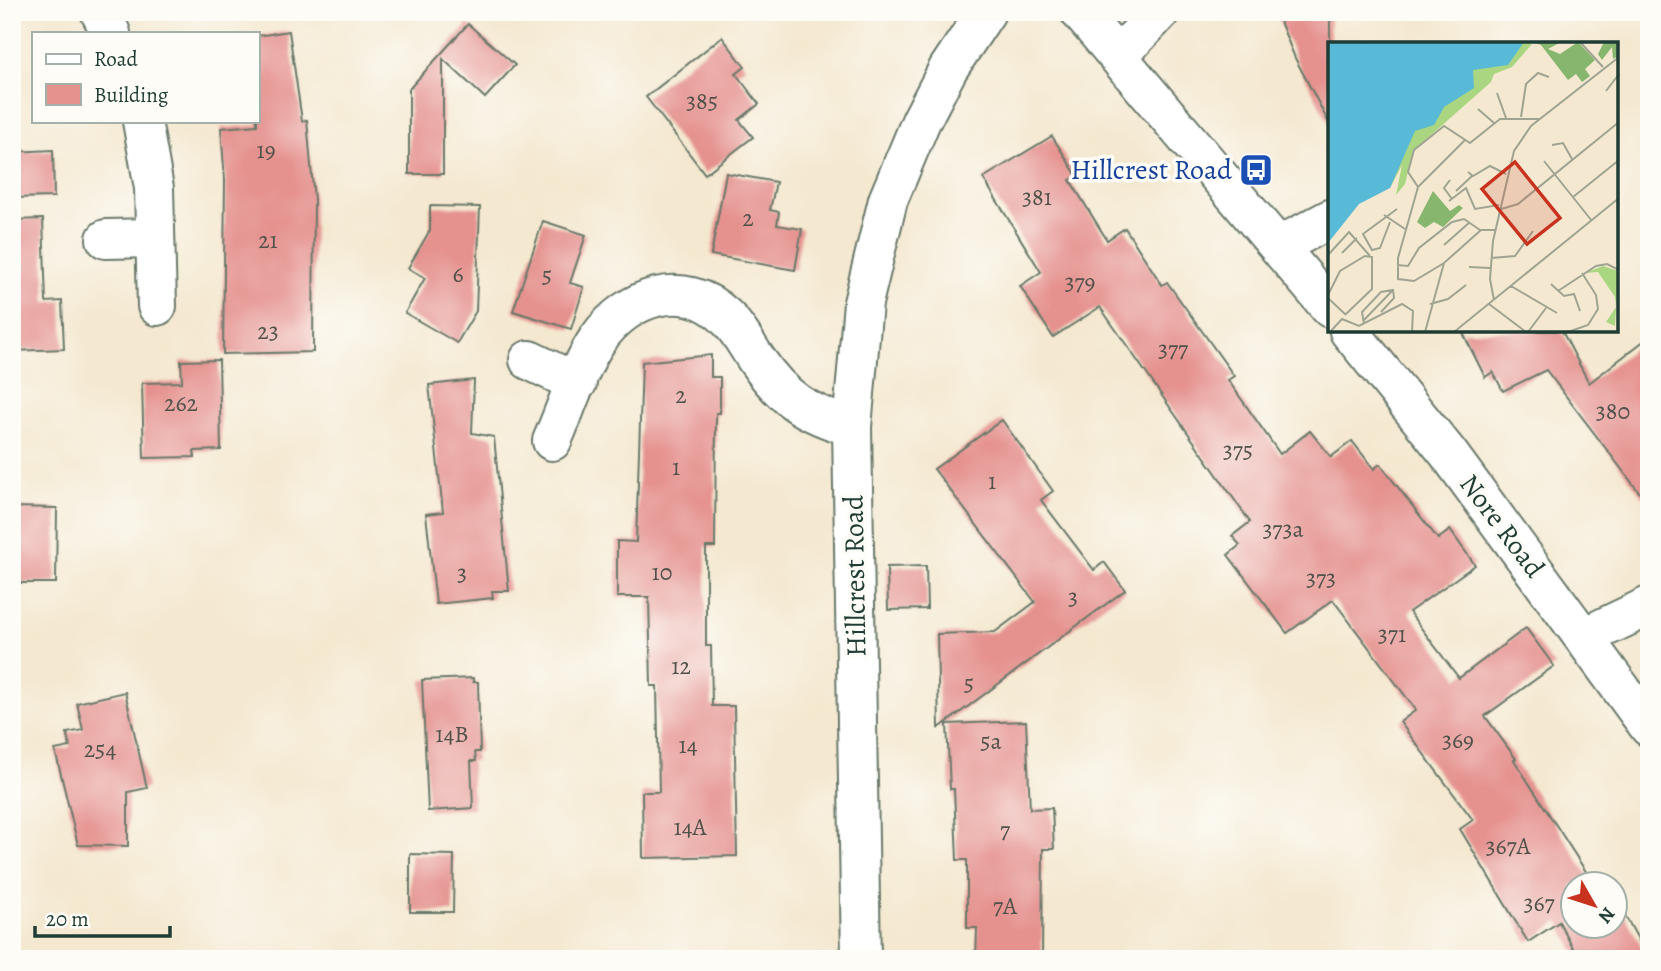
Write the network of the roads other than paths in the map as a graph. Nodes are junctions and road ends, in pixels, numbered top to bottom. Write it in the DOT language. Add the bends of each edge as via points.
graph roads {
  1 [pos="100,12"];
  2 [pos="986,12"];
  3 [pos="1080,12"];
  4 [pos="1160,12"];
  5 [pos="110,32"];
  6 [pos="1118,56"];
  7 [pos="142,122"];
  8 [pos="1328,220"];
  9 [pos="155,238"];
  10 [pos="106,239"];
  11 [pos="1279,246"];
  12 [pos="157,306"];
  13 [pos="1328,306"];
  14 [pos="1350,332"];
  15 [pos="529,360"];
  16 [pos="578,383"];
  17 [pos="852,427"];
  18 [pos="552,441"];
  19 [pos="1649,606"];
  20 [pos="1584,637"];
  21 [pos="1649,727"];
  22 [pos="861,959"];
  1 -- 5 [label="street"];
  2 -- 17 [label="street, Hillcrest Road" via="948,69 888,200 863,303"];
  3 -- 6 [label="street"];
  4 -- 6 [label="street"];
  6 -- 11 [label="street"];
  7 -- 9 [label="street" via="154,188"];
  8 -- 11 [label="street"];
  9 -- 10 [label="street"];
  9 -- 12 [label="street"];
  11 -- 13 [label="street"];
  14 -- 20 [label="street, Nore Road" via="1448,453"];
  15 -- 16 [label="street"];
  16 -- 17 [label="street" via="597,340 613,323 649,299 686,294 704,299 725,316 769,377 795,404 814,416"];
  16 -- 18 [label="street"];
  17 -- 22 [label="street, Hillcrest Road"];
  19 -- 20 [label="street"];
  20 -- 21 [label="street, Nore Road"];
}
